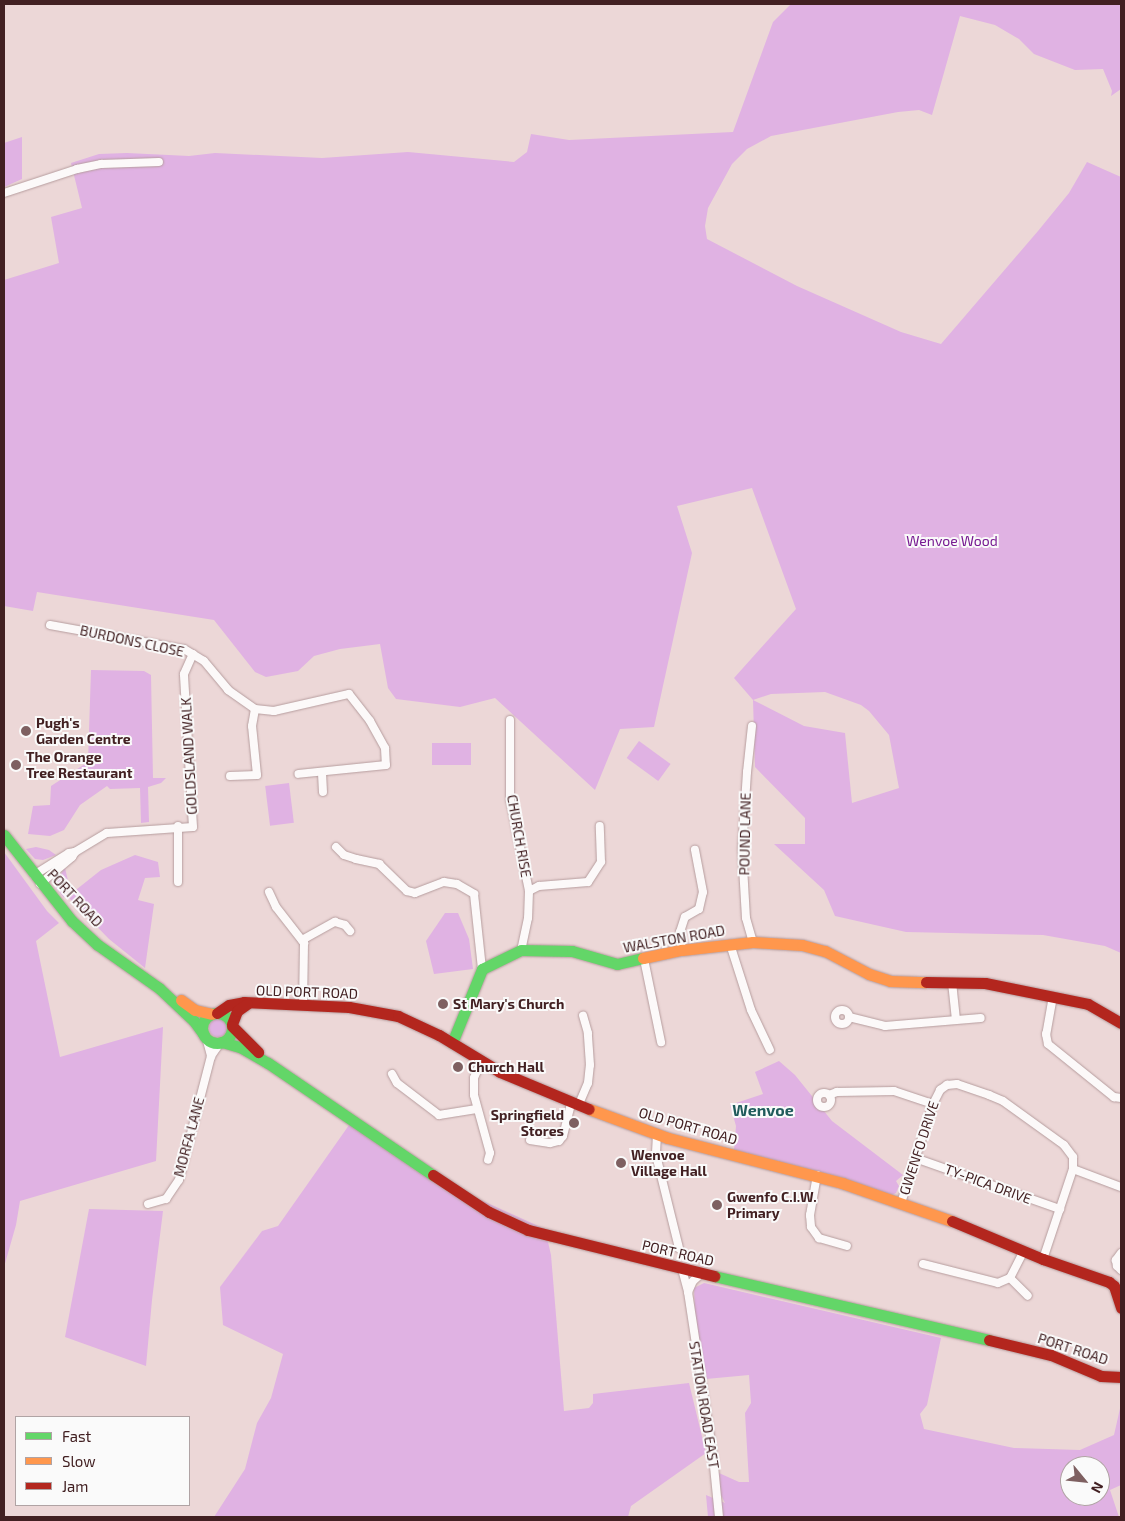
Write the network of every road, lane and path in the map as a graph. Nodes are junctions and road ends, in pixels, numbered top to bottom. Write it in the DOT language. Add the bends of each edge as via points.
graph roads {
  1 [pos="159,162"];
  2 [pos="4,193"];
  3 [pos="50,625"];
  4 [pos="193,654"];
  5 [pos="255,709"];
  6 [pos="510,720"];
  7 [pos="752,726"];
  8 [pos="322,773"];
  9 [pos="298,774"];
  10 [pos="230,776"];
  11 [pos="323,792"];
  12 [pos="178,826"];
  13 [pos="600,826"];
  14 [pos="4,835"];
  15 [pos="336,847"];
  16 [pos="695,850"];
  17 [pos="37,879"];
  18 [pos="178,882"];
  19 [pos="529,891"];
  20 [pos="269,892"];
  21 [pos="350,931"];
  22 [pos="302,940"];
  23 [pos="753,942"];
  24 [pos="730,944"];
  25 [pos="522,950"];
  26 [pos="682,950"];
  27 [pos="644,959"];
  28 [pos="482,968"];
  29 [pos="952,982"];
  30 [pos="159,988"];
  31 [pos="1053,996"];
  32 [pos="247,1004"];
  33 [pos="303,1004"];
  34 [pos="214,1013"];
  35 [pos="584,1016"];
  36 [pos="849,1017"];
  37 [pos="981,1018"];
  38 [pos="956,1020"];
  39 [pos="1121,1023"];
  40 [pos="232,1025"];
  41 [pos="205,1036"];
  42 [pos="221,1042"];
  43 [pos="661,1042"];
  44 [pos="452,1043"];
  45 [pos="770,1050"];
  46 [pos="211,1056"];
  47 [pos="482,1062"];
  48 [pos="268,1063"];
  49 [pos="392,1074"];
  50 [pos="829,1095"];
  51 [pos="1121,1098"];
  52 [pos="576,1103"];
  53 [pos="933,1104"];
  54 [pos="477,1108"];
  55 [pos="656,1134"];
  56 [pos="530,1140"];
  57 [pos="915,1158"];
  58 [pos="488,1160"];
  59 [pos="1073,1169"];
  60 [pos="817,1175"];
  61 [pos="1121,1187"];
  62 [pos="901,1203"];
  63 [pos="148,1204"];
  64 [pos="1060,1209"];
  65 [pos="847,1246"];
  66 [pos="679,1248"];
  67 [pos="1024,1250"];
  68 [pos="1121,1253"];
  69 [pos="1044,1259"];
  70 [pos="923,1264"];
  71 [pos="682,1269"];
  72 [pos="1121,1270"];
  73 [pos="702,1274"];
  74 [pos="1010,1278"];
  75 [pos="1118,1288"];
  76 [pos="688,1292"];
  77 [pos="1028,1296"];
  78 [pos="1121,1308"];
  79 [pos="1121,1378"];
  80 [pos="719,1517"];
  1 -- 2 [label="street" via="101,164"];
  3 -- 4 [label="street, BURDONS CLOSE" via="184,649"];
  4 -- 5 [label="street, BURDONS CLOSE" via="204,661 228,690"];
  4 -- 12 [label="street, GOLDSLAND WALK" via="184,674 193,827"];
  5 -- 8 [label="street" via="274,711 349,694 385,748 386,765"];
  5 -- 10 [label="street" via="252,726 256,776"];
  6 -- 19 [label="street, CHURCH RISE" via="510,799"];
  7 -- 23 [label="street, POUND LANE" via="742,849 746,918"];
  8 -- 9 [label="street"];
  8 -- 11 [label="street"];
  12 -- 17 [label="street, GOLDSLAND WALK" via="107,833"];
  12 -- 18 [label="street"];
  13 -- 19 [label="street" via="601,862 588,882 539,886"];
  14 -- 17 [label="street, PORT ROAD"];
  15 -- 28 [label="street" via="350,857 379,864 408,891 415,892 444,882 457,884 474,894"];
  16 -- 26 [label="street" via="703,892 699,909 685,917 680,932"];
  17 -- 30 [label="street, PORT ROAD" via="68,917 98,945"];
  19 -- 25 [label="street, CHURCH RISE"];
  20 -- 22 [label="street" via="276,907"];
  21 -- 22 [label="street" via="335,922"];
  22 -- 33 [label="street" via="305,955"];
  23 -- 24 [label="street, WALSTON ROAD"];
  23 -- 29 [label="street, WALSTON ROAD" via="802,944 825,951 868,974 890,980"];
  24 -- 26 [label="street, WALSTON ROAD"];
  24 -- 45 [label="street" via="751,1010"];
  25 -- 27 [label="street, WALSTON ROAD" via="572,951 617,964"];
  25 -- 28 [label="street, WALSTON ROAD"];
  26 -- 27 [label="street, WALSTON ROAD"];
  27 -- 43 [label="street"];
  28 -- 44 [label="street"];
  29 -- 31 [label="street, WALSTON ROAD" via="984,983"];
  29 -- 38 [label="street"];
  30 -- 34 [label="street, PORT ROAD" via="195,1010"];
  30 -- 41 [label="street, PORT ROAD"];
  31 -- 39 [label="street, WALSTON ROAD" via="1093,1005"];
  31 -- 51 [label="street" via="1046,1034 1048,1044 1114,1097"];
  32 -- 33 [label="street, OLD PORT ROAD"];
  32 -- 34 [label="street, OLD PORT ROAD" via="229,1004"];
  32 -- 40 [label="street, OLD PORT ROAD" via="237,1011"];
  33 -- 44 [label="street, OLD PORT ROAD" via="385,1012 411,1021"];
  34 -- 40 [label="street, PORT ROAD" via="226,1015"];
  34 -- 41 [label="street" via="203,1024"];
  35 -- 52 [label="street" via="590,1065 588,1083"];
  36 -- 38 [label="street" via="885,1026"];
  37 -- 38 [label="street"];
  40 -- 42 [label="street" via="230,1036"];
  40 -- 48 [label="street, PORT ROAD"];
  41 -- 42 [label="street, PORT ROAD" via="211,1042"];
  41 -- 46 [label="street, MORFA LANE"];
  42 -- 46 [label="street, MORFA LANE"];
  42 -- 48 [label="street, PORT ROAD" via="240,1047"];
  44 -- 47 [label="street, OLD PORT ROAD"];
  46 -- 63 [label="street, MORFA LANE" via="179,1180 166,1199"];
  47 -- 52 [label="street, OLD PORT ROAD"];
  47 -- 54 [label="street" via="474,1078"];
  48 -- 71 [label="street, PORT ROAD" via="489,1212 542,1234"];
  49 -- 54 [label="street" via="397,1084 439,1116"];
  50 -- 53 [label="street" via="837,1092 894,1092"];
  52 -- 55 [label="street, OLD PORT ROAD"];
  52 -- 56 [label="street" via="559,1141"];
  53 -- 57 [label="street, GWENFO DRIVE"];
  53 -- 59 [label="street, GWENFO DRIVE" via="940,1090 953,1084 1001,1100 1068,1148 1073,1157"];
  54 -- 58 [label="street" via="490,1153"];
  55 -- 60 [label="street, OLD PORT ROAD"];
  55 -- 66 [label="street" via="656,1155"];
  57 -- 62 [label="street, GWENFO DRIVE"];
  57 -- 64 [label="street, TY-PICA DRIVE"];
  59 -- 61 [label="street"];
  59 -- 64 [label="street"];
  60 -- 62 [label="street, OLD PORT ROAD"];
  60 -- 65 [label="street" via="811,1227 819,1238"];
  62 -- 67 [label="street, OLD PORT ROAD"];
  64 -- 69 [label="street"];
  67 -- 69 [label="street, OLD PORT ROAD"];
  67 -- 74 [label="street"];
  68 -- 72 [label="street" via="1116,1263"];
  69 -- 75 [label="street, OLD PORT ROAD"];
  70 -- 74 [label="street" via="993,1282"];
  71 -- 73 [label="street, PORT ROAD"];
  71 -- 76 [label="street, STATION ROAD EAST"];
  73 -- 76 [label="street" via="693,1281"];
  73 -- 79 [label="street, PORT ROAD" via="1044,1354 1101,1376"];
  74 -- 77 [label="street"];
  75 -- 78 [label="street"];
  76 -- 80 [label="street, STATION ROAD EAST"];
}
